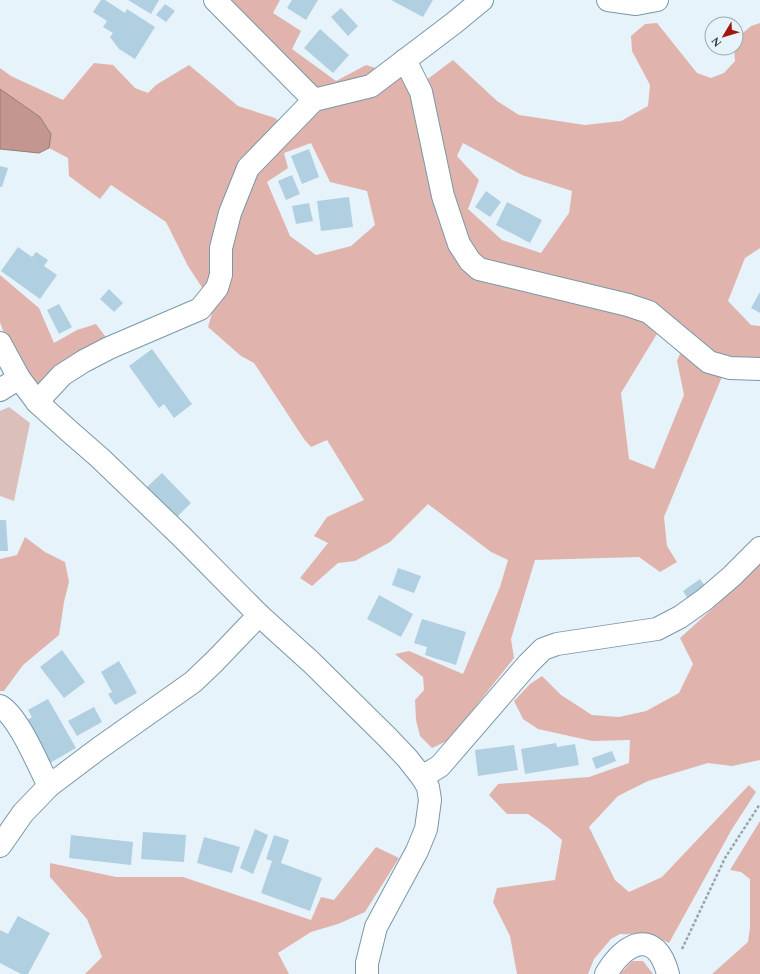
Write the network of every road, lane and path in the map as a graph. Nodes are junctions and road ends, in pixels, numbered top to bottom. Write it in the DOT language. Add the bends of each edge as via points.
graph roads {
  1 [pos="215,0"];
  2 [pos="482,0"];
  3 [pos="608,0"];
  4 [pos="657,0"];
  5 [pos="405,60"];
  6 [pos="314,100"];
  7 [pos="0,343"];
  8 [pos="760,369"];
  9 [pos="19,378"];
  10 [pos="0,390"];
  11 [pos="37,402"];
  12 [pos="760,548"];
  13 [pos="259,615"];
  14 [pos="0,706"];
  15 [pos="422,777"];
  16 [pos="49,786"];
  17 [pos="760,804"];
  18 [pos="0,846"];
  19 [pos="667,969"];
  20 [pos="367,974"];
  21 [pos="606,974"];
  1 -- 6 [label="street"];
  2 -- 5 [label="street"];
  3 -- 4 [label="street" via="636,4"];
  5 -- 6 [label="street" via="371,86"];
  5 -- 8 [label="street" via="421,92 443,196 459,244 470,261 480,269 649,312 709,362 730,368"];
  6 -- 11 [label="street" via="248,168 230,214 221,248 217,288 208,301 200,309 84,361 62,375"];
  7 -- 9 [label="street"];
  9 -- 10 [label="street"];
  9 -- 11 [label="street"];
  11 -- 13 [label="street" via="100,458"];
  12 -- 15 [label="street" via="704,600 657,629 557,644 543,649 440,766"];
  13 -- 15 [label="street" via="387,737"];
  13 -- 16 [label="street" via="193,682"];
  14 -- 16 [label="street" via="16,720"];
  15 -- 20 [label="street" via="428,787 430,800 426,829 376,927 368,956"];
  16 -- 18 [label="street" via="23,813"];
  17 -- 19 [label="path" via="726,858 688,938"];
  19 -- 21 [label="street" via="658,951 648,944 628,948 613,962"];
}
